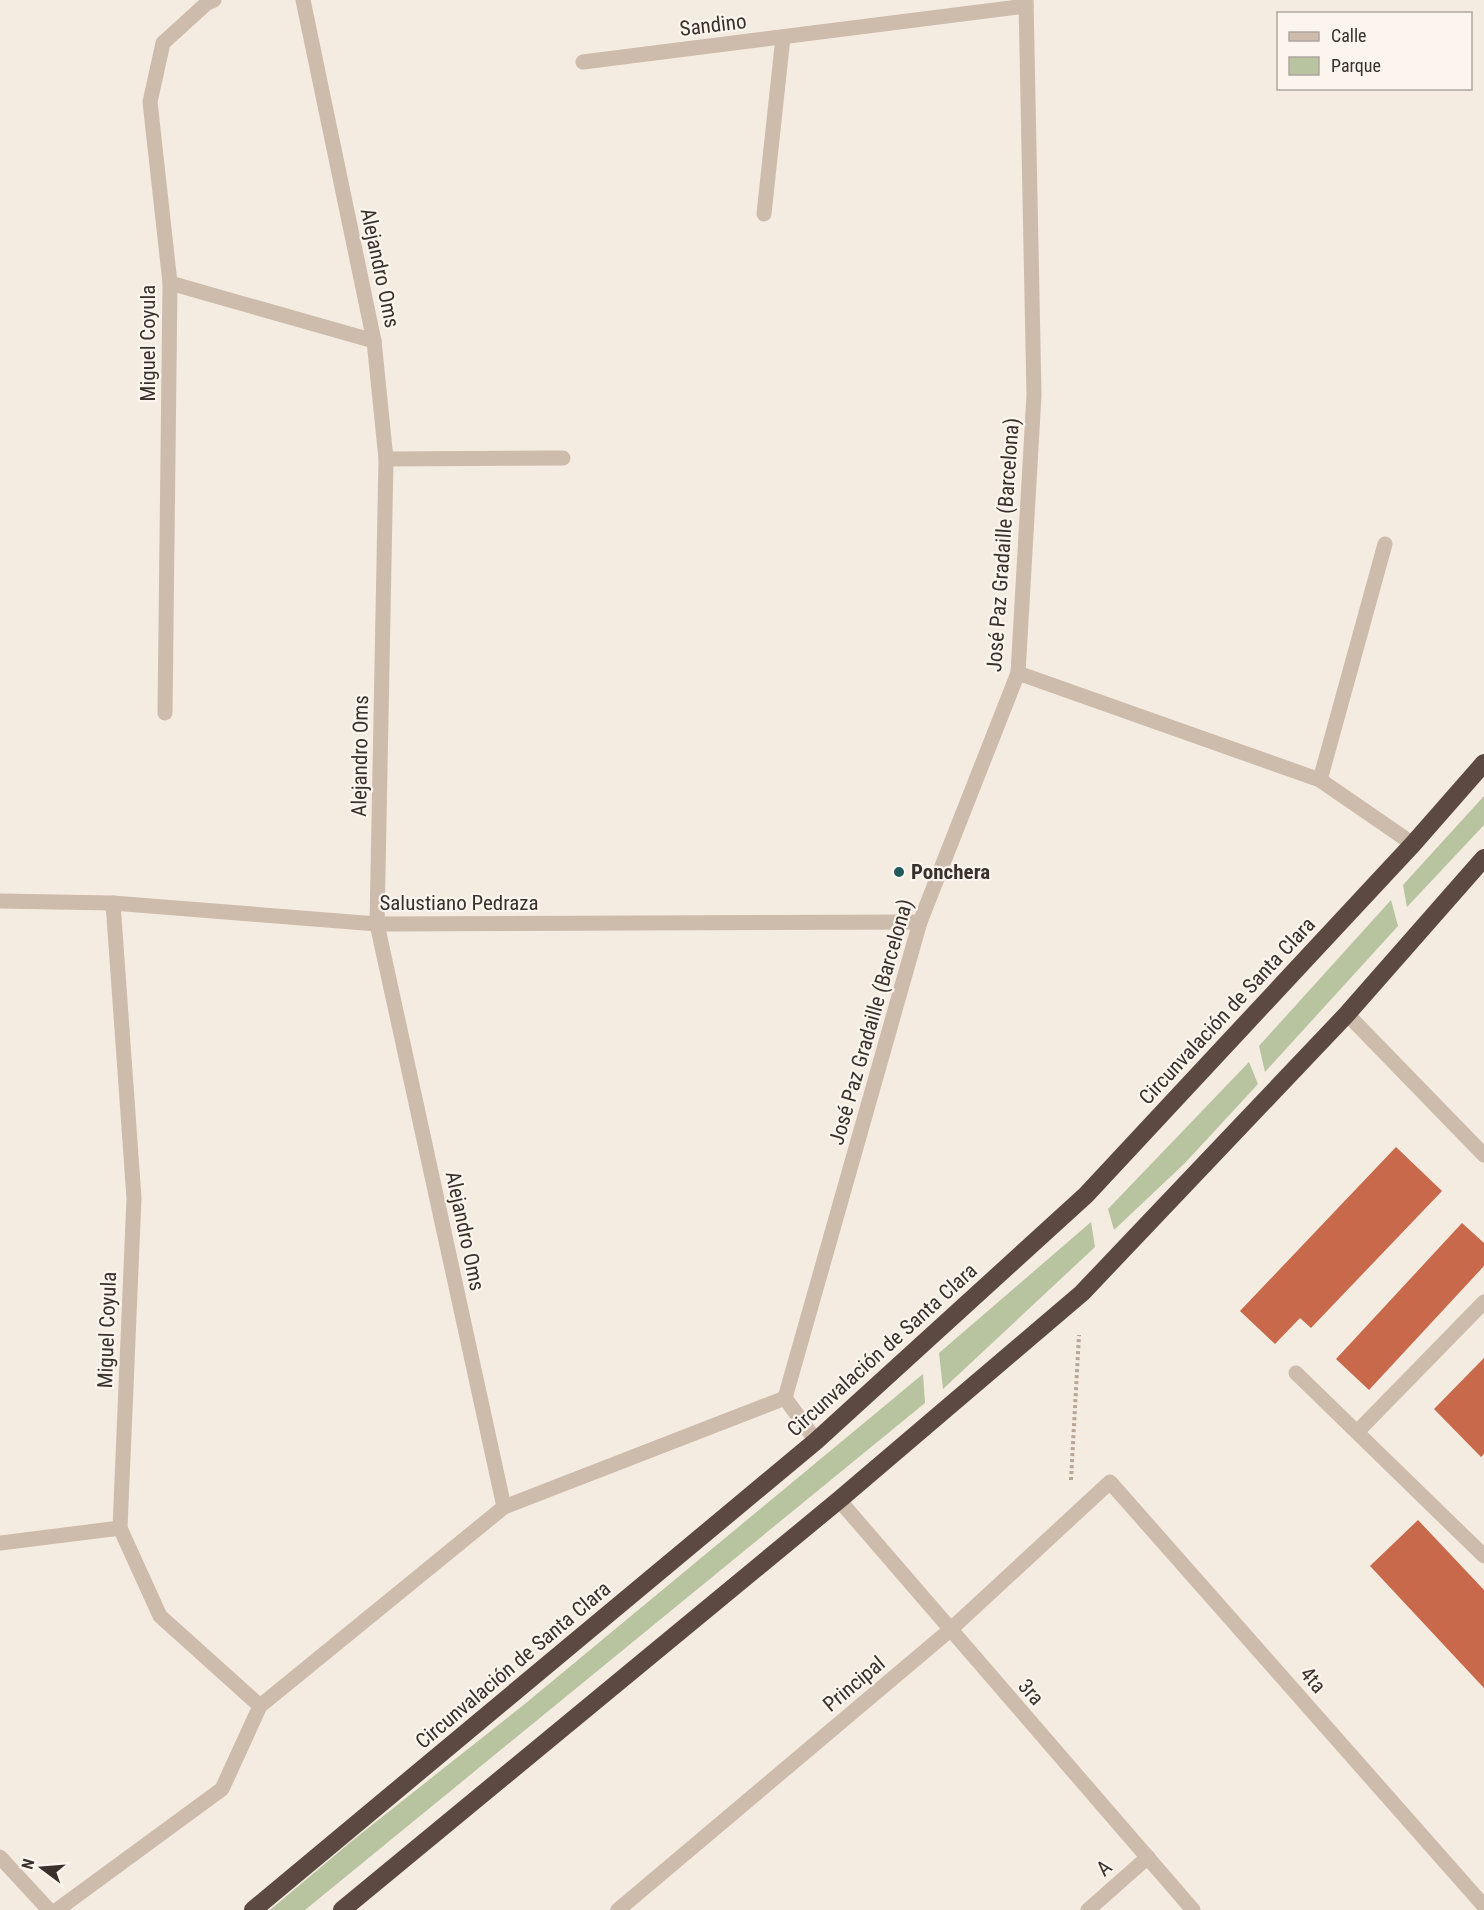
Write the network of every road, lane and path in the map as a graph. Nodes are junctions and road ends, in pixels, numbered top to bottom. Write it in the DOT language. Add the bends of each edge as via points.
graph roads {
  1 [pos="214,0"];
  2 [pos="303,0"];
  3 [pos="1026,3"];
  4 [pos="783,37"];
  5 [pos="583,62"];
  6 [pos="764,214"];
  7 [pos="171,283"];
  8 [pos="374,341"];
  9 [pos="563,458"];
  10 [pos="386,459"];
  11 [pos="1385,544"];
  12 [pos="1018,673"];
  13 [pos="165,714"];
  14 [pos="1484,763"];
  15 [pos="1320,780"];
  16 [pos="1413,844"];
  17 [pos="1484,858"];
  18 [pos="0,901"];
  19 [pos="113,903"];
  20 [pos="920,922"];
  21 [pos="377,924"];
  22 [pos="1347,1014"];
  23 [pos="1484,1155"];
  24 [pos="1082,1293"];
  25 [pos="1484,1302"];
  26 [pos="1296,1373"];
  27 [pos="784,1398"];
  28 [pos="1357,1432"];
  29 [pos="816,1441"];
  30 [pos="1110,1482"];
  31 [pos="839,1500"];
  32 [pos="504,1508"];
  33 [pos="1069,1520"];
  34 [pos="120,1528"];
  35 [pos="0,1543"];
  36 [pos="1484,1556"];
  37 [pos="950,1630"];
  38 [pos="260,1706"];
  39 [pos="0,1857"];
  40 [pos="1148,1857"];
  41 [pos="1484,1906"];
  42 [pos="49,1910"];
  43 [pos="57,1910"];
  44 [pos="253,1910"];
  45 [pos="342,1910"];
  46 [pos="618,1910"];
  47 [pos="1088,1910"];
  48 [pos="1193,1910"];
  1 -- 7 [label="street, Miguel Coyula" via="163,42 150,102"];
  2 -- 8 [label="street, Alejandro Oms"];
  3 -- 4 [label="street, Sandino"];
  3 -- 12 [label="street, José Paz Gradaille (Barcelona)" via="1034,395"];
  4 -- 5 [label="street, Sandino"];
  4 -- 6 [label="street"];
  7 -- 8 [label="street"];
  7 -- 13 [label="street, Miguel Coyula"];
  8 -- 10 [label="street, Alejandro Oms"];
  9 -- 10 [label="street"];
  10 -- 21 [label="street, Alejandro Oms"];
  11 -- 15 [label="street"];
  12 -- 15 [label="street"];
  12 -- 20 [label="street, José Paz Gradaille (Barcelona)"];
  14 -- 16 [label="highway, Circunvalación de Santa Clara"];
  15 -- 16 [label="street"];
  16 -- 29 [label="highway, Circunvalación de Santa Clara" via="1086,1195"];
  17 -- 22 [label="highway"];
  18 -- 19 [label="street, Salustiano Pedraza"];
  19 -- 21 [label="street, Salustiano Pedraza"];
  19 -- 34 [label="street, Miguel Coyula" via="134,1198"];
  20 -- 21 [label="street, Salustiano Pedraza"];
  20 -- 27 [label="street, José Paz Gradaille (Barcelona)"];
  21 -- 32 [label="street, Alejandro Oms"];
  22 -- 23 [label="street"];
  22 -- 24 [label="highway"];
  24 -- 31 [label="highway"];
  24 -- 33 [label="path"];
  25 -- 28 [label="street"];
  26 -- 28 [label="street"];
  27 -- 29 [label="street"];
  27 -- 32 [label="street"];
  28 -- 36 [label="street"];
  29 -- 44 [label="highway, Circunvalación de Santa Clara"];
  30 -- 33 [label="street, Principal"];
  30 -- 41 [label="street, 4ta"];
  31 -- 37 [label="street, 3ra"];
  31 -- 45 [label="highway"];
  32 -- 38 [label="street"];
  33 -- 37 [label="street, Principal"];
  34 -- 35 [label="street"];
  34 -- 38 [label="street, Miguel Coyula" via="160,1616"];
  37 -- 40 [label="street, 3ra"];
  37 -- 46 [label="street, Principal"];
  38 -- 43 [label="street" via="222,1789"];
  39 -- 42 [label="street"];
  40 -- 47 [label="street, A"];
  40 -- 48 [label="street, 3ra"];
}
